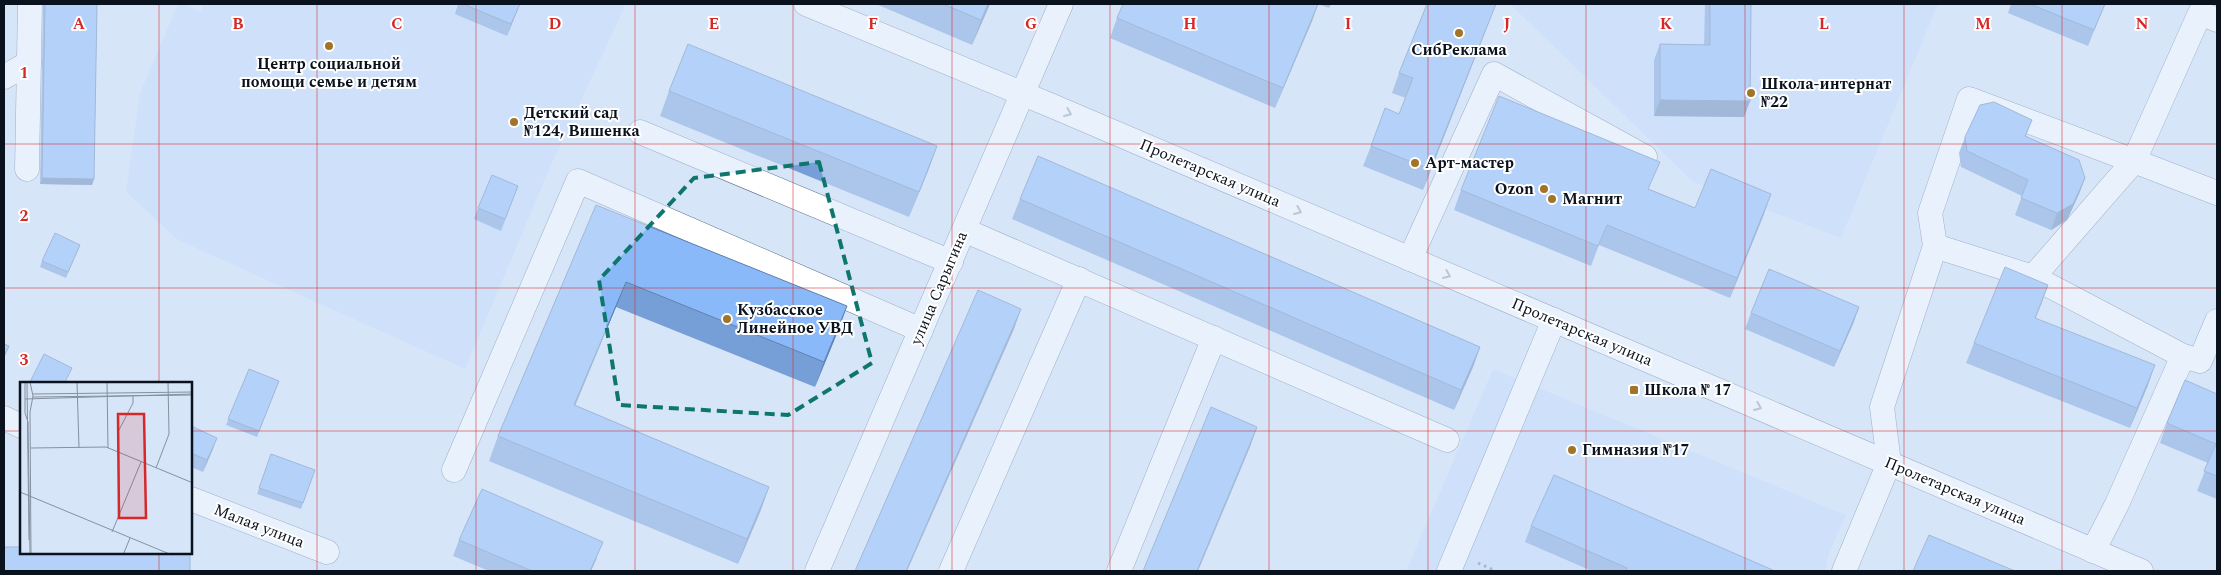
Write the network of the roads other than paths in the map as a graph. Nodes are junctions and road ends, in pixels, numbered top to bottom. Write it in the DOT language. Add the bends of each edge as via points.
graph roads {
  1 [pos="30,4"];
  2 [pos="806,4"];
  3 [pos="1061,4"];
  4 [pos="2209,12"];
  5 [pos="29,63"];
  6 [pos="4,77"];
  7 [pos="1023,94"];
  8 [pos="640,132"];
  9 [pos="1645,157"];
  10 [pos="2134,161"];
  11 [pos="27,169"];
  12 [pos="2217,192"];
  13 [pos="964,230"];
  14 [pos="1935,246"];
  15 [pos="1410,259"];
  16 [pos="951,262"];
  17 [pos="2032,277"];
  18 [pos="1079,279"];
  19 [pos="1554,320"];
  20 [pos="2217,321"];
  21 [pos="921,330"];
  22 [pos="1214,338"];
  23 [pos="2183,356"];
  24 [pos="4,418"];
  25 [pos="20,426"];
  26 [pos="1447,440"];
  27 [pos="1889,463"];
  28 [pos="454,470"];
  29 [pos="192,499"];
  30 [pos="2093,551"];
  31 [pos="327,552"];
  32 [pos="817,571"];
  33 [pos="951,571"];
  34 [pos="1120,571"];
  35 [pos="1449,571"];
  36 [pos="1844,571"];
  37 [pos="2141,571"];
  1 -- 5 [label="street"];
  2 -- 7 [label="street, Пролетарская улица"];
  3 -- 7 [label="street, улица Сарыгина"];
  4 -- 10 [label="street"];
  5 -- 6 [label="street"];
  5 -- 11 [label="street"];
  7 -- 13 [label="street, улица Сарыгина"];
  7 -- 15 [label="street, Пролетарская улица, one-way"];
  8 -- 16 [label="street"];
  9 -- 15 [label="street" via="1494,74"];
  10 -- 12 [label="street"];
  10 -- 14 [label="street" via="1969,99 1930,213"];
  10 -- 17 [label="street"];
  13 -- 16 [label="street, улица Сарыгина"];
  13 -- 18 [label="street"];
  14 -- 17 [label="street"];
  14 -- 27 [label="street" via="1882,407"];
  15 -- 19 [label="street, Пролетарская улица, one-way"];
  16 -- 21 [label="street, улица Сарыгина"];
  17 -- 23 [label="street"];
  18 -- 22 [label="street"];
  18 -- 33 [label="street"];
  19 -- 27 [label="street, Пролетарская улица, one-way"];
  19 -- 35 [label="street"];
  20 -- 23 [label="street" via="2200,361"];
  21 -- 28 [label="street" via="578,181"];
  21 -- 32 [label="street, улица Сарыгина"];
  22 -- 26 [label="street"];
  22 -- 34 [label="street"];
  23 -- 30 [label="street"];
  24 -- 25 [label="street"];
  27 -- 30 [label="street, Пролетарская улица"];
  27 -- 36 [label="street"];
  29 -- 31 [label="street, Малая улица"];
  30 -- 37 [label="street, Пролетарская улица"];
}
